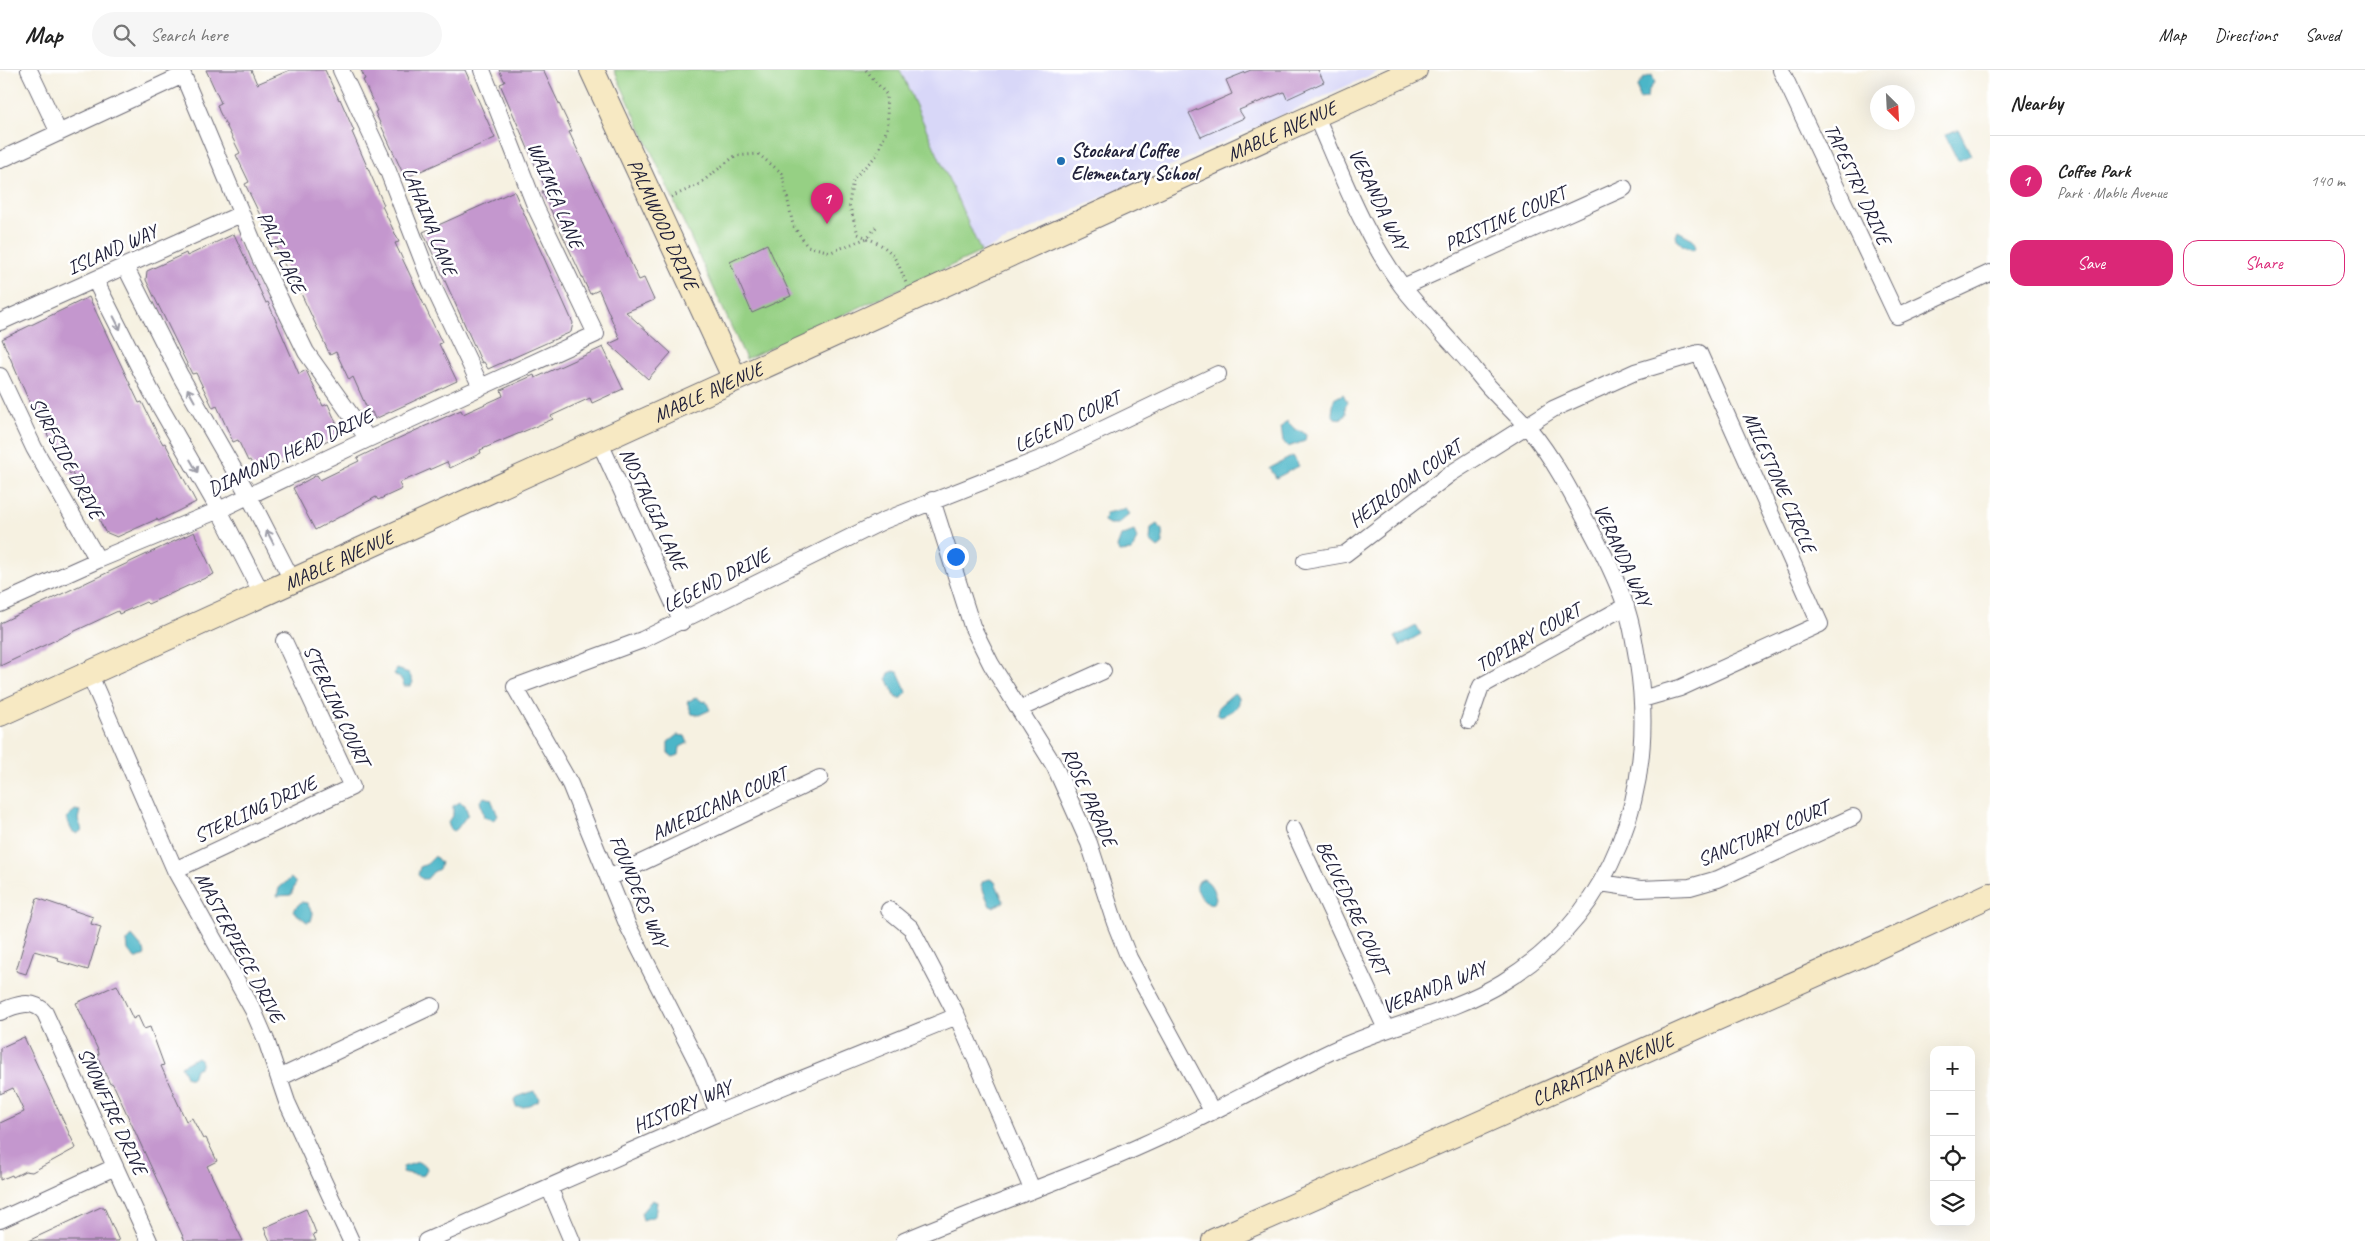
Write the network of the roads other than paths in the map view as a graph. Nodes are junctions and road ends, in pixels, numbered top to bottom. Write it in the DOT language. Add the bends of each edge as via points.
graph roads {
  1 [pos="29,70"];
  2 [pos="341,70"];
  3 [pos="482,70"];
  4 [pos="592,70"];
  5 [pos="1415,70"];
  6 [pos="1781,70"];
  7 [pos="182,73"];
  8 [pos="1315,114"];
  9 [pos="59,133"];
  10 [pos="0,160"];
  11 [pos="1624,188"];
  12 [pos="241,214"];
  13 [pos="125,266"];
  14 [pos="1990,273"];
  15 [pos="95,280"];
  16 [pos="1403,287"];
  17 [pos="0,322"];
  18 [pos="596,334"];
  19 [pos="1218,374"];
  20 [pos="0,376"];
  21 [pos="735,380"];
  22 [pos="481,388"];
  23 [pos="1525,424"];
  24 [pos="368,439"];
  25 [pos="599,441"];
  26 [pos="249,496"];
  27 [pos="932,500"];
  28 [pos="219,510"];
  29 [pos="98,560"];
  30 [pos="1305,560"];
  31 [pos="292,580"];
  32 [pos="262,594"];
  33 [pos="0,604"];
  34 [pos="1626,606"];
  35 [pos="682,622"];
  36 [pos="284,641"];
  37 [pos="1103,671"];
  38 [pos="89,673"];
  39 [pos="515,687"];
  40 [pos="1642,699"];
  41 [pos="1019,709"];
  42 [pos="0,714"];
  43 [pos="1469,721"];
  44 [pos="820,778"];
  45 [pos="352,787"];
  46 [pos="1853,817"];
  47 [pos="1293,829"];
  48 [pos="175,870"];
  49 [pos="608,878"];
  50 [pos="1601,883"];
  51 [pos="1990,895"];
  52 [pos="889,910"];
  53 [pos="432,1006"];
  54 [pos="0,1012"];
  55 [pos="957,1016"];
  56 [pos="1386,1030"];
  57 [pos="279,1078"];
  58 [pos="1212,1111"];
  59 [pos="718,1113"];
  60 [pos="115,1167"];
  61 [pos="549,1187"];
  62 [pos="1032,1190"];
  63 [pos="0,1220"];
  64 [pos="149,1241"];
  65 [pos="351,1241"];
  66 [pos="426,1241"];
  67 [pos="572,1241"];
  68 [pos="904,1241"];
  69 [pos="1214,1241"];
  1 -- 9 [label="street"];
  2 -- 22 [label="street, LAHAINA LANE" via="388,172 431,282"];
  3 -- 18 [label="street, WAIMEA LANE" via="536,208"];
  4 -- 21 [label="street, PALMWOOD DRIVE"];
  5 -- 8 [label="street, MABLE AVENUE"];
  6 -- 14 [label="street, TAPESTRY DRIVE" via="1897,316"];
  7 -- 9 [label="street"];
  7 -- 12 [label="street, PALI PLACE"];
  8 -- 16 [label="street, VERANDA WAY" via="1364,224"];
  8 -- 21 [label="street, MABLE AVENUE"];
  9 -- 10 [label="street"];
  11 -- 16 [label="street, PRISTINE COURT"];
  12 -- 13 [label="street, ISLAND WAY"];
  12 -- 24 [label="street, PALI PLACE" via="306,352"];
  13 -- 15 [label="street, ISLAND WAY"];
  26 -- 13 [label="street, one-way" via="180,375"];
  15 -- 17 [label="street, ISLAND WAY"];
  15 -- 28 [label="street, one-way" via="151,391"];
  16 -- 23 [label="street, VERANDA WAY"];
  18 -- 22 [label="street, DIAMOND HEAD DRIVE"];
  19 -- 27 [label="street, LEGEND COURT" via="1045,457"];
  20 -- 29 [label="street, SURFSIDE DRIVE" via="34,448"];
  21 -- 25 [label="street, MABLE AVENUE"];
  22 -- 24 [label="street, DIAMOND HEAD DRIVE"];
  23 -- 30 [label="street, HEIRLOOM COURT" via="1414,499 1345,554"];
  23 -- 34 [label="street, VERANDA WAY" via="1592,532"];
  23 -- 40 [label="street, MILESTONE CIRCLE" via="1595,388 1699,353 1820,624 1680,688"];
  24 -- 26 [label="street, DIAMOND HEAD DRIVE"];
  25 -- 31 [label="street, MABLE AVENUE"];
  25 -- 35 [label="street, NOSTALGIA LANE"];
  26 -- 28 [label="street, DIAMOND HEAD DRIVE"];
  31 -- 26 [label="street, one-way"];
  27 -- 35 [label="street, LEGEND DRIVE" via="835,544"];
  27 -- 41 [label="street, ROSE PARADE" via="972,626"];
  28 -- 29 [label="street, DIAMOND HEAD DRIVE"];
  28 -- 32 [label="street"];
  29 -- 33 [label="street, DIAMOND HEAD DRIVE"];
  31 -- 32 [label="street, MABLE AVENUE"];
  32 -- 38 [label="street, MABLE AVENUE"];
  34 -- 40 [label="street, VERANDA WAY"];
  34 -- 43 [label="street, TOPIARY COURT" via="1482,686"];
  35 -- 39 [label="street, LEGEND DRIVE"];
  36 -- 45 [label="street, STERLING COURT"];
  37 -- 41 [label="street"];
  38 -- 42 [label="street, MABLE AVENUE"];
  38 -- 48 [label="street, MASTERPIECE DRIVE"];
  39 -- 49 [label="street, FOUNDERS WAY" via="570,784"];
  40 -- 50 [label="street, VERANDA WAY" via="1639,772 1633,804 1621,843"];
  41 -- 58 [label="street, ROSE PARADE" via="1055,766 1074,804 1129,958"];
  44 -- 49 [label="street, AMERICANA COURT"];
  45 -- 48 [label="street, STERLING DRIVE"];
  46 -- 50 [label="street, SANCTUARY COURT" via="1718,879 1690,887 1640,889"];
  47 -- 56 [label="street, BELVEDERE COURT"];
  48 -- 57 [label="street, MASTERPIECE DRIVE" via="253,1010"];
  49 -- 59 [label="street, FOUNDERS WAY" via="628,926 698,1064"];
  50 -- 56 [label="street, VERANDA WAY" via="1578,917 1528,965 1470,999"];
  51 -- 69 [label="street, CLARATINA AVENUE"];
  52 -- 55 [label="street" via="911,928"];
  53 -- 57 [label="street"];
  54 -- 60 [label="street, SNOWFIRE DRIVE" via="20,1004 32,1005 45,1013"];
  55 -- 59 [label="street, HISTORY WAY"];
  55 -- 62 [label="street"];
  56 -- 58 [label="street, VERANDA WAY" via="1336,1049"];
  57 -- 65 [label="street, MASTERPIECE DRIVE" via="297,1125"];
  58 -- 62 [label="street, VERANDA WAY" via="1146,1144"];
  59 -- 61 [label="street, HISTORY WAY"];
  60 -- 63 [label="street"];
  60 -- 64 [label="street, SNOWFIRE DRIVE"];
  61 -- 66 [label="street, HISTORY WAY"];
  61 -- 67 [label="street"];
  62 -- 68 [label="street, VERANDA WAY"];
}
